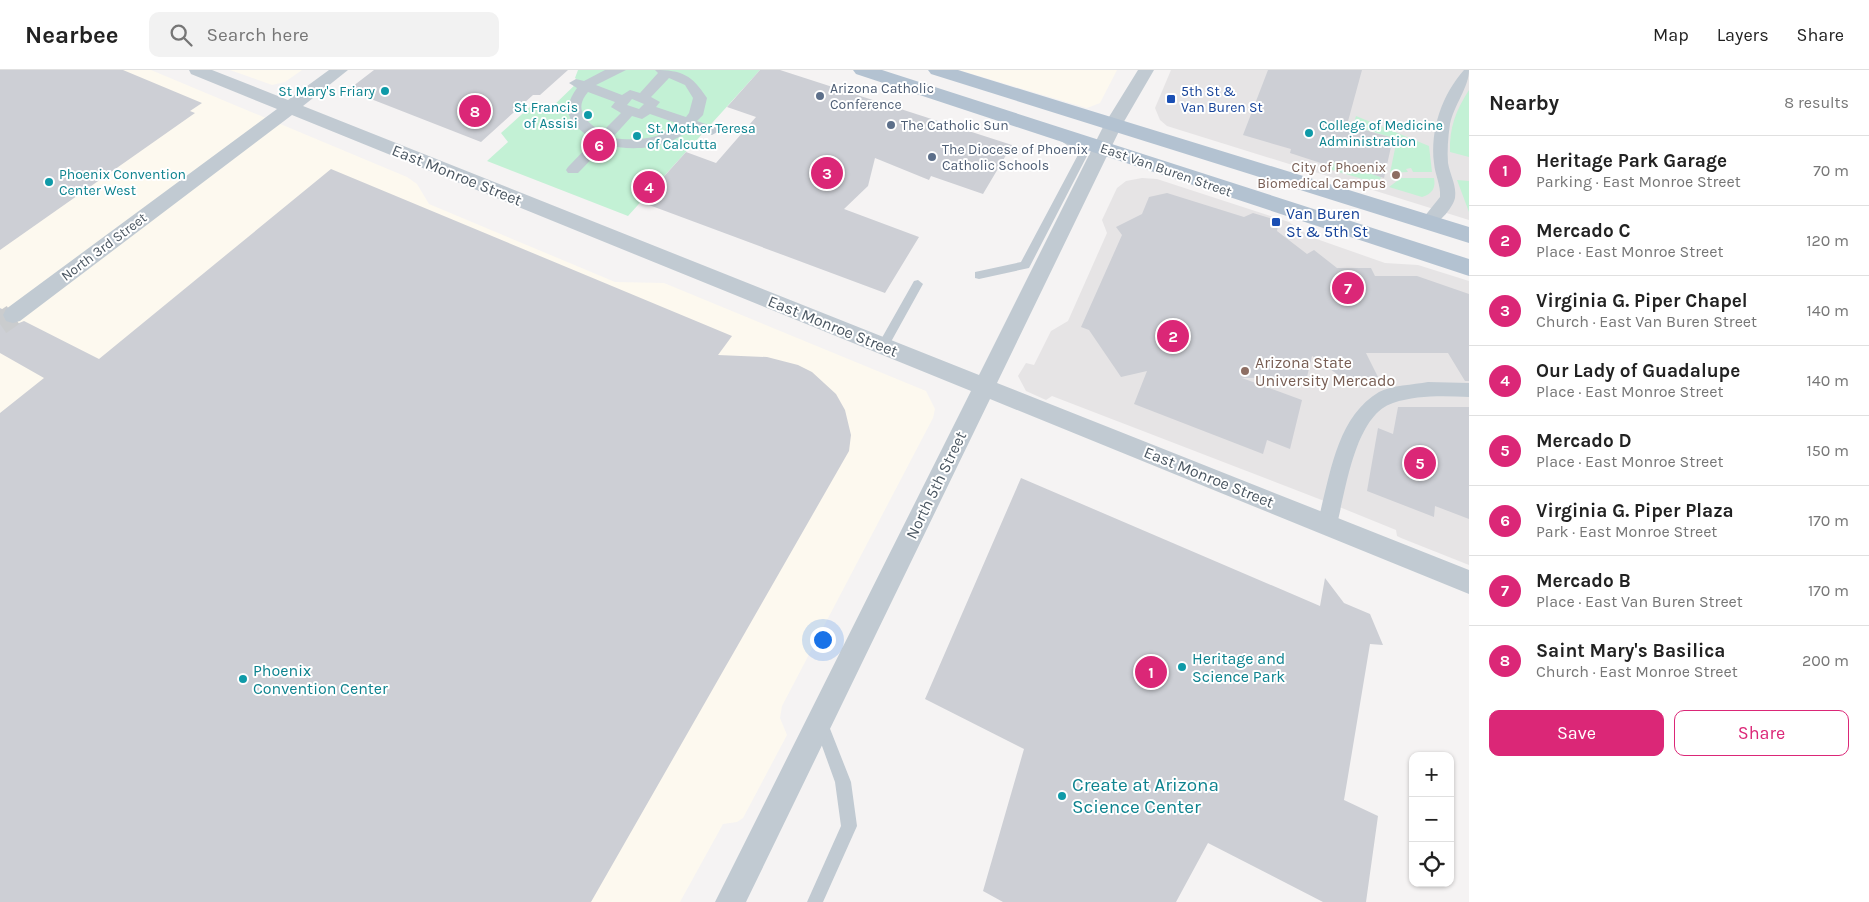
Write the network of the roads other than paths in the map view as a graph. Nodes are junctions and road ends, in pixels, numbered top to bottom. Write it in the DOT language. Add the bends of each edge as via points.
graph roads {
  1 [pos="197,70"];
  2 [pos="340,70"];
  3 [pos="619,70"];
  4 [pos="863,70"];
  5 [pos="938,70"];
  6 [pos="1146,70"];
  7 [pos="666,71"];
  8 [pos="1469,74"];
  9 [pos="580,84"];
  10 [pos="645,104"];
  11 [pos="627,106"];
  12 [pos="291,108"];
  13 [pos="691,123"];
  14 [pos="1113,125"];
  15 [pos="712,131"];
  16 [pos="1053,131"];
  17 [pos="603,139"];
  18 [pos="1102,148"];
  19 [pos="572,170"];
  20 [pos="1428,222"];
  21 [pos="1469,235"];
  22 [pos="1418,252"];
  23 [pos="1469,268"];
  24 [pos="979,275"];
  25 [pos="918,284"];
  26 [pos="13,315"];
  27 [pos="883,346"];
  28 [pos="984,386"];
  29 [pos="1469,390"];
  30 [pos="1327,524"];
  31 [pos="1469,582"];
  32 [pos="820,720"];
  33 [pos="730,902"];
  34 [pos="815,902"];
  1 -- 12 [label="street, East Monroe Street"];
  2 -- 12 [label="street, North 3rd Street"];
  3 -- 9 [label="street"];
  4 -- 16 [label="main road, East Van Buren Street"];
  5 -- 14 [label="main road, East Van Buren Street"];
  6 -- 14 [label="street, North 5th Street"];
  7 -- 10 [label="street"];
  7 -- 13 [label="street" via="688,82 697,95 699,109"];
  8 -- 20 [label="street" via="1460,82 1445,113 1441,160 1446,202"];
  9 -- 11 [label="street"];
  9 -- 17 [label="street" via="576,115 585,129"];
  10 -- 11 [label="street" via="642,115"];
  10 -- 13 [label="street"];
  11 -- 17 [label="street"];
  12 -- 26 [label="street, North 3rd Street"];
  12 -- 27 [label="street, East Monroe Street"];
  13 -- 15 [label="street"];
  13 -- 17 [label="street" via="677,134 651,143 624,144"];
  14 -- 18 [label="street, North 5th Street"];
  14 -- 20 [label="main road, East Van Buren Street"];
  16 -- 18 [label="main road, East Van Buren Street"];
  16 -- 24 [label="lane" via="1084,152 1025,265"];
  17 -- 19 [label="street"];
  18 -- 22 [label="main road, East Van Buren Street"];
  18 -- 28 [label="street, North 5th Street"];
  20 -- 21 [label="main road, East Van Buren Street"];
  20 -- 22 [label="main road"];
  22 -- 23 [label="main road, East Van Buren Street"];
  25 -- 27 [label="lane"];
  27 -- 28 [label="street, East Monroe Street"];
  28 -- 30 [label="street, East Monroe Street"];
  28 -- 32 [label="street, North 5th Street"];
  29 -- 30 [label="street" via="1428,389 1386,397 1361,417 1350,439"];
  30 -- 31 [label="street, East Monroe Street"];
  32 -- 33 [label="street, North 5th Street"];
  32 -- 34 [label="lane" via="843,782 849,826"];
}
